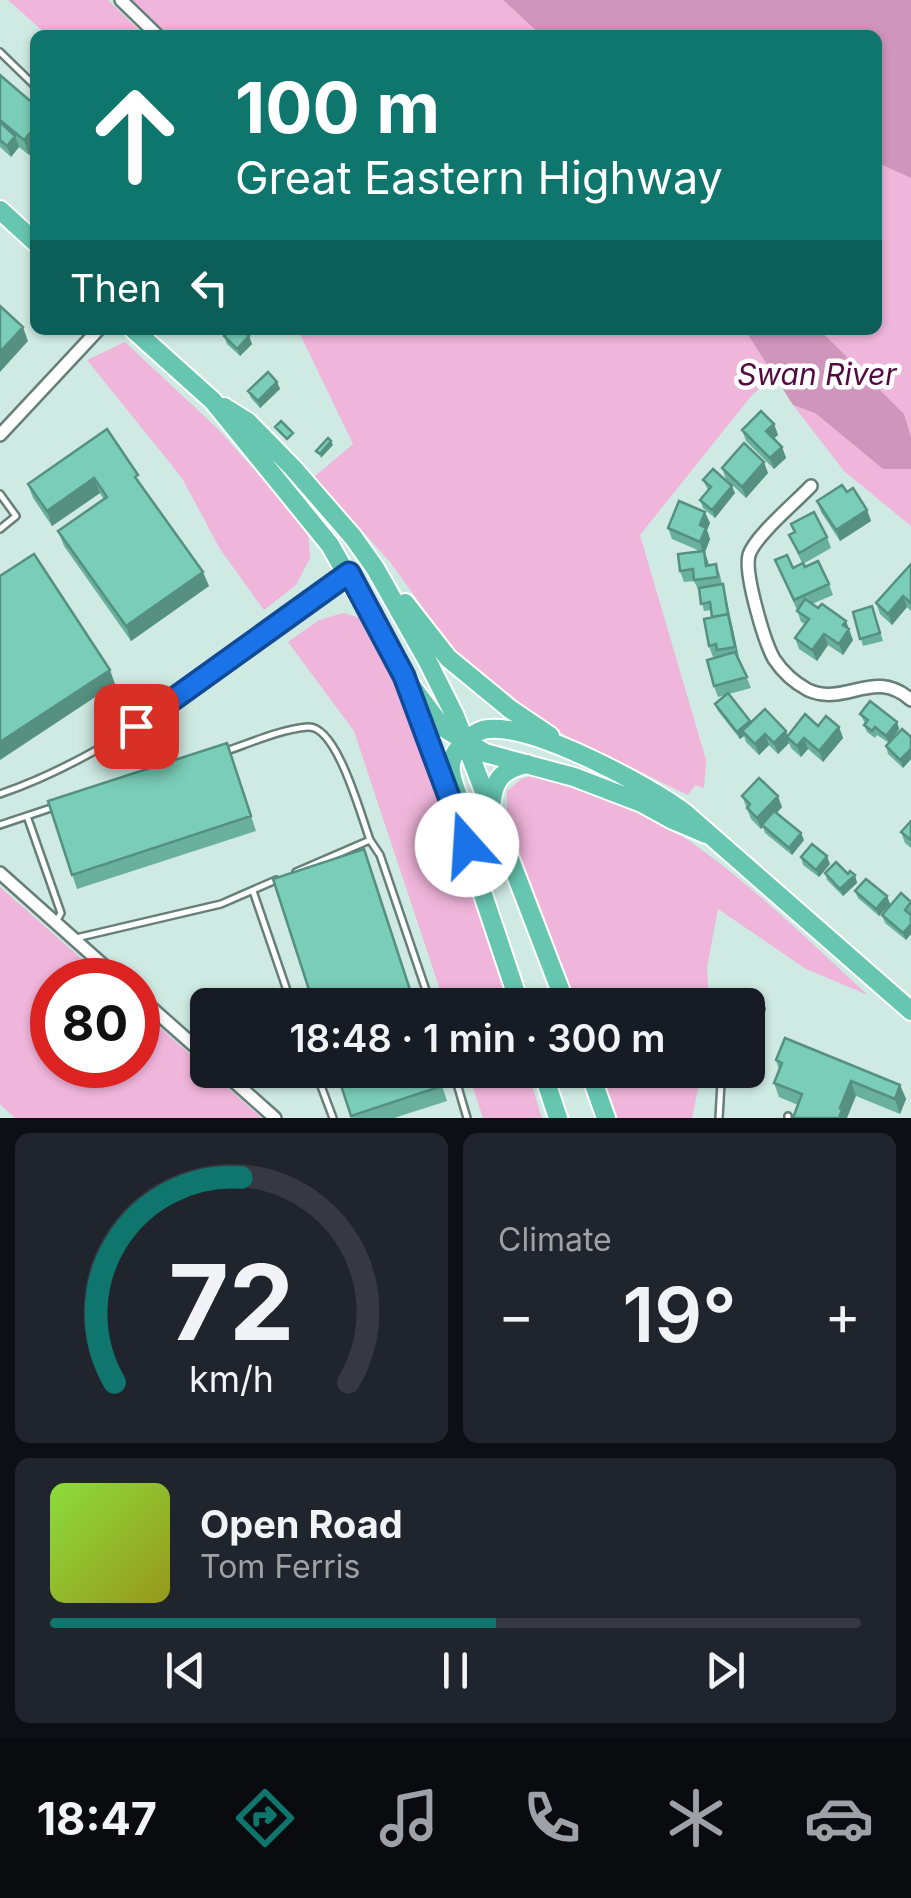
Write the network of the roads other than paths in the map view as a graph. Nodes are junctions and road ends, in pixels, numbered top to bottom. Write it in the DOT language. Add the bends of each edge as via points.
graph roads {
  1 [pos="121,0"];
  2 [pos="152,30"];
  3 [pos="0,52"];
  4 [pos="30,81"];
  5 [pos="0,210"];
  6 [pos="30,237"];
  7 [pos="93,335"];
  8 [pos="140,335"];
  9 [pos="214,400"];
  10 [pos="0,435"];
  11 [pos="811,486"];
  12 [pos="0,494"];
  13 [pos="0,529"];
  14 [pos="375,568"];
  15 [pos="349,573"];
  16 [pos="404,676"];
  17 [pos="911,700"];
  18 [pos="465,743"];
  19 [pos="572,750"];
  20 [pos="212,756"];
  21 [pos="527,764"];
  22 [pos="0,794"];
  23 [pos="64,804"];
  24 [pos="491,810"];
  25 [pos="27,816"];
  26 [pos="0,825"];
  27 [pos="706,834"];
  28 [pos="370,840"];
  29 [pos="467,845"];
  30 [pos="0,873"];
  31 [pos="253,890"];
  32 [pos="56,923"];
  33 [pos="73,938"];
  34 [pos="95,958"];
  35 [pos="286,988"];
  36 [pos="425,988"];
  37 [pos="514,988"];
  38 [pos="559,988"];
  39 [pos="911,1011"];
  40 [pos="160,1014"];
  41 [pos="190,1039"];
  42 [pos="241,1088"];
  43 [pos="322,1088"];
  44 [pos="458,1088"];
  45 [pos="548,1088"];
  46 [pos="595,1088"];
  47 [pos="721,1088"];
  48 [pos="274,1118"];
  49 [pos="333,1118"];
  50 [pos="467,1118"];
  51 [pos="558,1118"];
  52 [pos="606,1118"];
  53 [pos="718,1118"];
  1 -- 2 [label="street"];
  3 -- 4 [label="lane"];
  5 -- 6 [label="highway"];
  7 -- 10 [label="street"];
  8 -- 9 [label="highway"];
  9 -- 14 [label="highway" via="248,422"];
  9 -- 15 [label="highway"];
  11 -- 17 [label="street" via="750,550 746,569 772,656 809,690 890,686"];
  12 -- 13 [label="lane" via="16,516"];
  14 -- 18 [label="highway" via="428,660"];
  14 -- 19 [label="highway" via="448,658"];
  15 -- 16 [label="highway"];
  15 -- 22 [label="lane" via="136,726 48,778"];
  16 -- 18 [label="highway" via="442,727"];
  16 -- 29 [label="highway"];
  18 -- 19 [label="highway" via="491,728"];
  18 -- 21 [label="highway"];
  18 -- 24 [label="highway"];
  18 -- 29 [label="highway" via="451,760 451,772 471,832"];
  19 -- 27 [label="highway" via="655,790"];
  20 -- 28 [label="lane" via="311,726 326,732"];
  21 -- 24 [label="highway" via="507,769 495,782"];
  21 -- 27 [label="highway" via="642,802"];
  23 -- 25 [label="lane"];
  24 -- 38 [label="highway"];
  25 -- 26 [label="lane"];
  25 -- 32 [label="lane" via="61,913"];
  27 -- 39 [label="highway"];
  28 -- 31 [label="lane"];
  28 -- 36 [label="lane"];
  29 -- 37 [label="highway"];
  30 -- 32 [label="street"];
  31 -- 33 [label="lane" via="221,904"];
  31 -- 35 [label="lane"];
  32 -- 33 [label="street"];
  33 -- 34 [label="street"];
  40 -- 41 [label="street"];
  42 -- 48 [label="street"];
  43 -- 49 [label="lane"];
  44 -- 50 [label="lane"];
  45 -- 51 [label="highway"];
  46 -- 52 [label="highway"];
  47 -- 53 [label="lane"];
}
